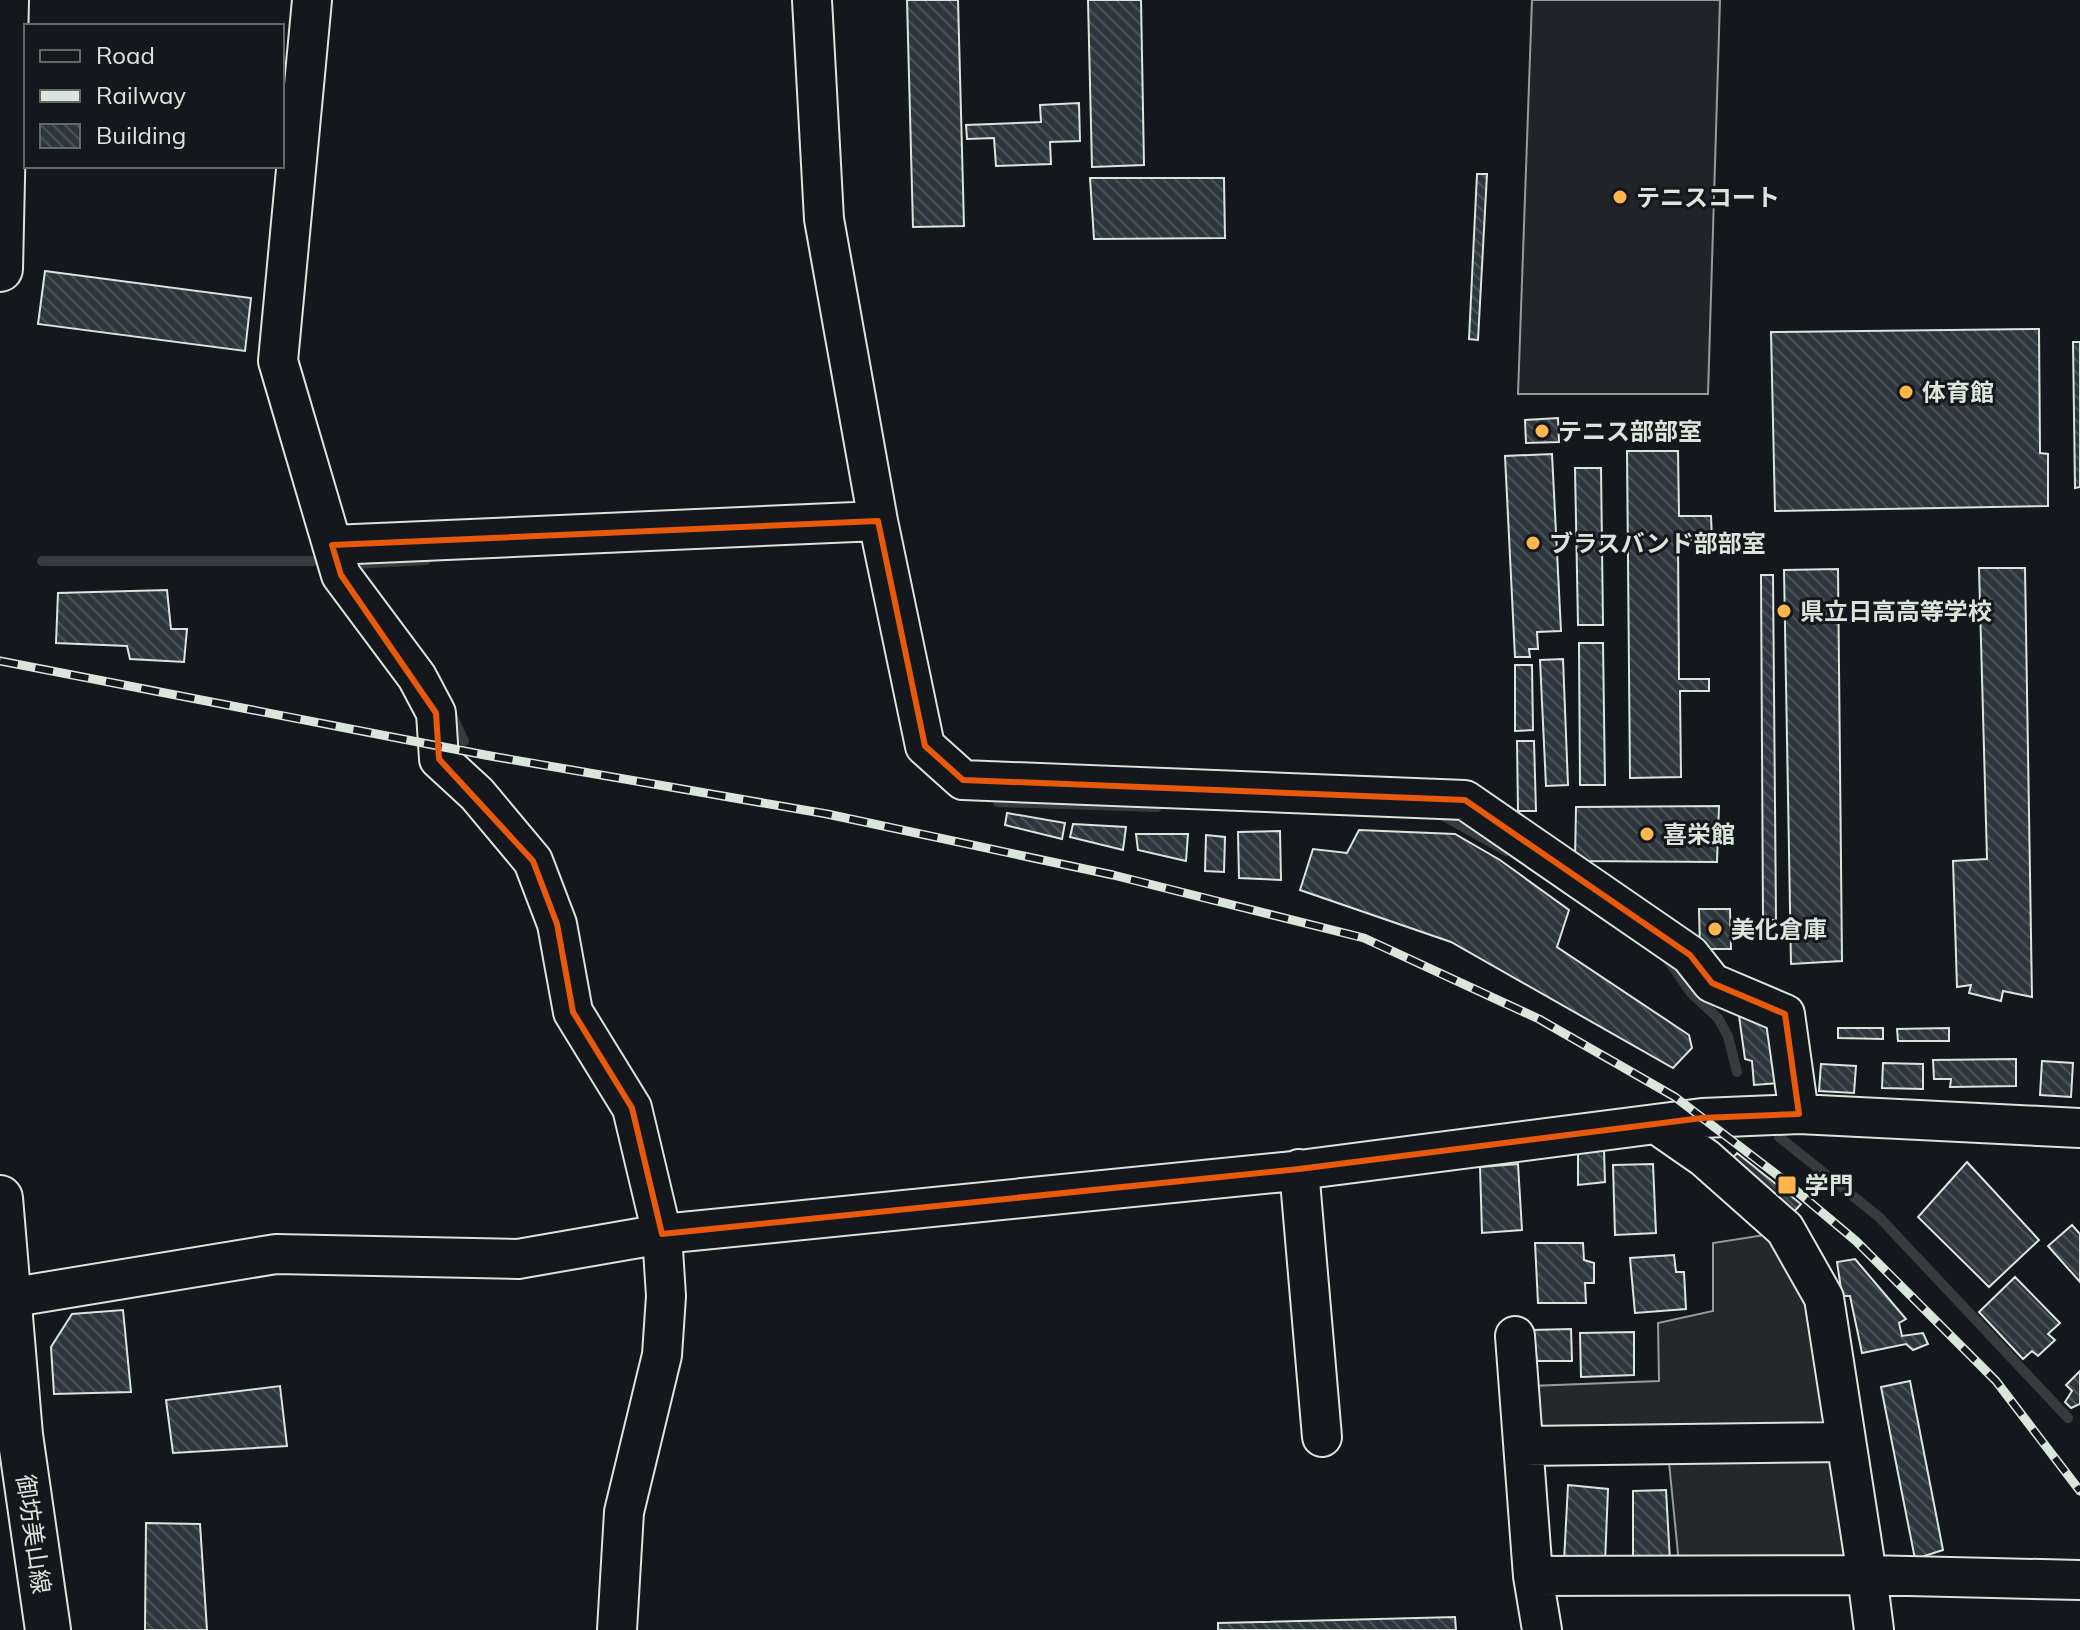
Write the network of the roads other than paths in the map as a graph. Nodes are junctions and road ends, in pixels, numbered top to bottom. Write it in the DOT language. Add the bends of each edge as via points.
graph roads {
  1 [pos="6,0"];
  2 [pos="312,0"];
  3 [pos="812,0"];
  4 [pos="0,269"];
  5 [pos="878,521"];
  6 [pos="336,560"];
  7 [pos="1799,1114"];
  8 [pos="1656,1124"];
  9 [pos="2080,1128"];
  10 [pos="1299,1169"];
  11 [pos="0,1198"];
  12 [pos="662,1234"];
  13 [pos="8,1298"];
  14 [pos="1515,1336"];
  15 [pos="1322,1437"];
  16 [pos="1846,1442"];
  17 [pos="1524,1446"];
  18 [pos="1867,1575"];
  19 [pos="1533,1576"];
  20 [pos="2080,1580"];
  21 [pos="48,1630"];
  22 [pos="617,1630"];
  23 [pos="1542,1630"];
  24 [pos="1874,1630"];
  1 -- 4 [label="main road"];
  2 -- 6 [label="street" via="278,361"];
  3 -- 5 [label="street" via="824,219"];
  5 -- 6 [label="street"];
  5 -- 7 [label="street" via="925,746 963,780 1465,800 1690,955 1712,983 1785,1014"];
  6 -- 12 [label="street" via="436,713 439,759 477,794 533,861 557,924 573,1012 632,1108"];
  7 -- 8 [label="street"];
  7 -- 9 [label="street"];
  8 -- 10 [label="street"];
  8 -- 16 [label="street" via="1705,1158 1785,1229 1824,1298"];
  10 -- 12 [label="street"];
  10 -- 15 [label="street"];
  11 -- 13 [label="main road, 御坊美山線"];
  12 -- 13 [label="street" via="518,1259 276,1254"];
  12 -- 22 [label="street" via="662,1355 624,1512"];
  13 -- 21 [label="main road, 御坊美山線" via="20,1435"];
  14 -- 17 [label="street"];
  16 -- 17 [label="street"];
  16 -- 18 [label="street"];
  17 -- 19 [label="street"];
  18 -- 19 [label="street"];
  18 -- 20 [label="street"];
  18 -- 24 [label="street"];
  19 -- 23 [label="street"];
}
